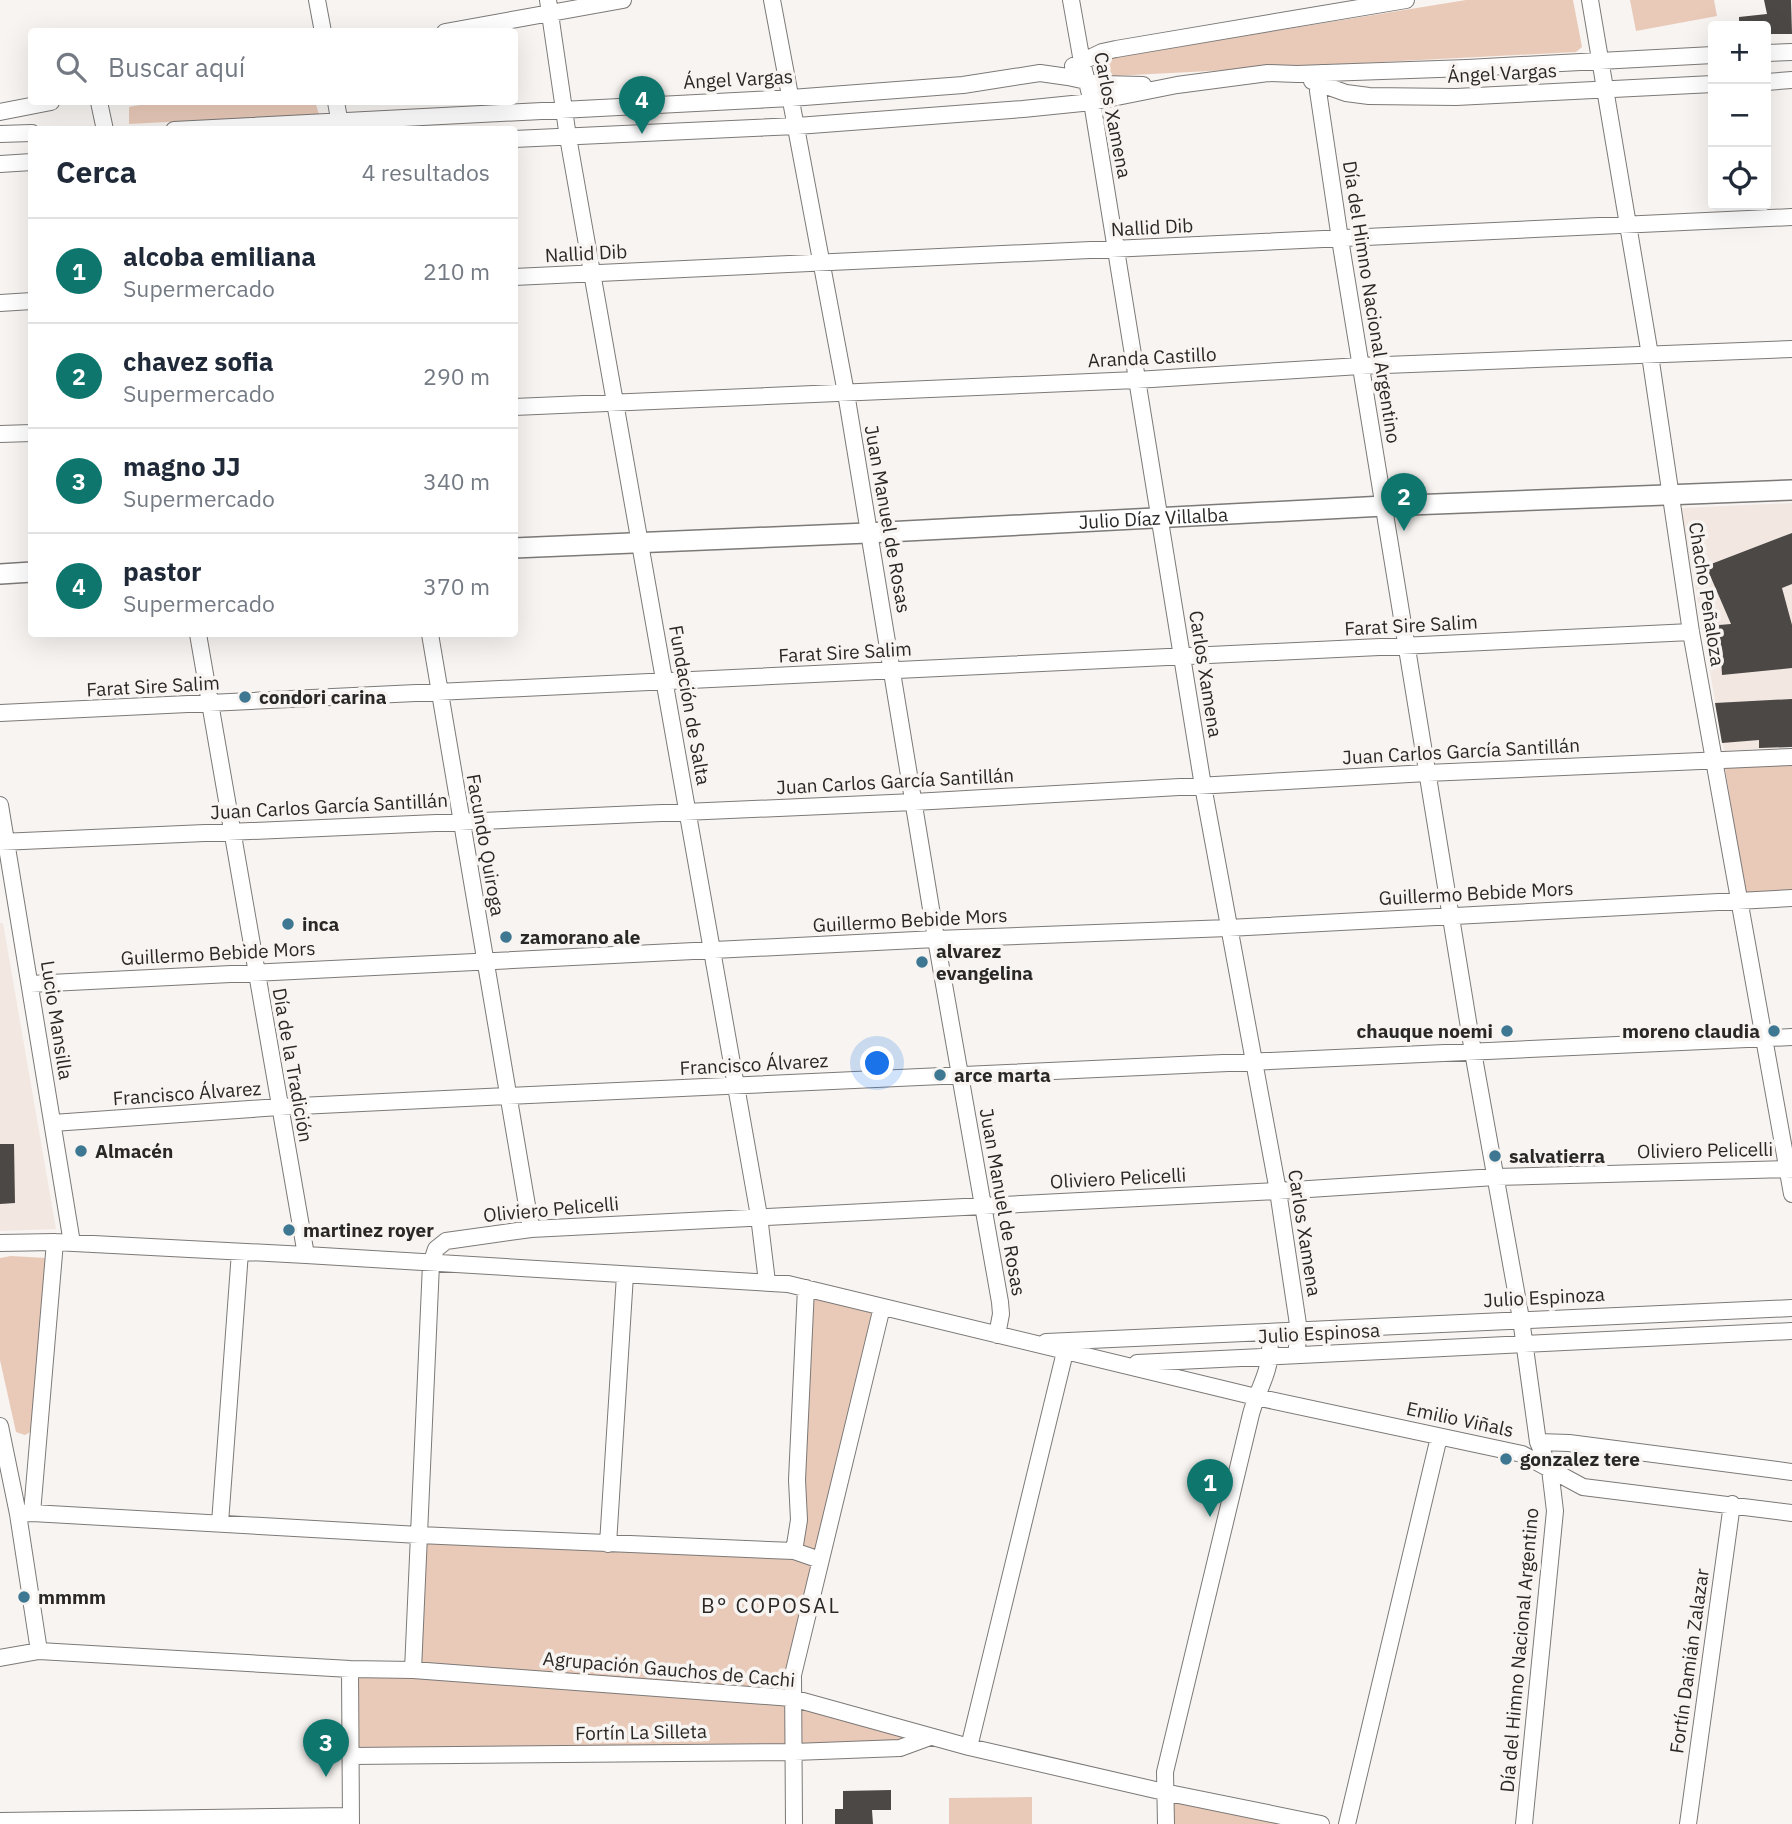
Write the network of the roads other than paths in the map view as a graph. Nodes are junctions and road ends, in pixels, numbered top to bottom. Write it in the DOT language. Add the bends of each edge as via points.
graph roads {
  1 [pos="317,0"];
  2 [pos="623,0"];
  3 [pos="772,0"];
  4 [pos="1071,0"];
  5 [pos="1406,0"];
  6 [pos="1590,0"];
  7 [pos="549,6"];
  8 [pos="322,28"];
  9 [pos="461,28"];
  10 [pos="1792,52"];
  11 [pos="1771,53"];
  12 [pos="1708,55"];
  13 [pos="1600,61"];
  14 [pos="1082,62"];
  15 [pos="1040,73"];
  16 [pos="1321,78"];
  17 [pos="1792,80"];
  18 [pos="1087,82"];
  19 [pos="1771,82"];
  20 [pos="1708,84"];
  21 [pos="1177,85"];
  22 [pos="1605,89"];
  23 [pos="791,98"];
  24 [pos="1092,102"];
  25 [pos="36,105"];
  26 [pos="100,105"];
  27 [pos="337,105"];
  28 [pos="565,108"];
  29 [pos="0,112"];
  30 [pos="340,125"];
  31 [pos="104,126"];
  32 [pos="307,126"];
  33 [pos="797,126"];
  34 [pos="28,133"];
  35 [pos="0,134"];
  36 [pos="568,137"];
  37 [pos="518,139"];
  38 [pos="28,162"];
  39 [pos="0,164"];
  40 [pos="1792,217"];
  41 [pos="1628,226"];
  42 [pos="1340,239"];
  43 [pos="1115,249"];
  44 [pos="821,263"];
  45 [pos="593,274"];
  46 [pos="518,277"];
  47 [pos="28,301"];
  48 [pos="0,303"];
  49 [pos="1792,349"];
  50 [pos="1650,355"];
  51 [pos="1360,366"];
  52 [pos="1136,380"];
  53 [pos="846,393"];
  54 [pos="616,404"];
  55 [pos="518,407"];
  56 [pos="28,433"];
  57 [pos="0,434"];
  58 [pos="1792,490"];
  59 [pos="1670,495"];
  60 [pos="1384,506"];
  61 [pos="1160,517"];
  62 [pos="867,533"];
  63 [pos="640,543"];
  64 [pos="518,548"];
  65 [pos="28,572"];
  66 [pos="0,574"];
  67 [pos="1691,632"];
  68 [pos="198,637"];
  69 [pos="430,637"];
  70 [pos="1408,646"];
  71 [pos="1183,657"];
  72 [pos="892,670"];
  73 [pos="666,682"];
  74 [pos="439,691"];
  75 [pos="209,705"];
  76 [pos="0,713"];
  77 [pos="1792,757"];
  78 [pos="1714,761"];
  79 [pos="1427,773"];
  80 [pos="1203,786"];
  81 [pos="914,802"];
  82 [pos="0,805"];
  83 [pos="686,811"];
  84 [pos="460,820"];
  85 [pos="232,833"];
  86 [pos="3,842"];
  87 [pos="1792,898"];
  88 [pos="1738,900"];
  89 [pos="1451,915"];
  90 [pos="1228,928"];
  91 [pos="936,939"];
  92 [pos="713,951"];
  93 [pos="484,962"];
  94 [pos="255,972"];
  95 [pos="30,984"];
  96 [pos="1792,1037"];
  97 [pos="1763,1038"];
  98 [pos="1473,1052"];
  99 [pos="1254,1062"];
  100 [pos="960,1076"];
  101 [pos="734,1086"];
  102 [pos="507,1096"];
  103 [pos="279,1107"];
  104 [pos="53,1123"];
  105 [pos="1790,1169"];
  106 [pos="1495,1177"];
  107 [pos="1278,1191"];
  108 [pos="1792,1194"];
  109 [pos="984,1206"];
  110 [pos="759,1216"];
  111 [pos="531,1229"];
  112 [pos="0,1242"];
  113 [pos="55,1242"];
  114 [pos="72,1243"];
  115 [pos="240,1252"];
  116 [pos="306,1255"];
  117 [pos="431,1264"];
  118 [pos="625,1275"];
  119 [pos="767,1282"];
  120 [pos="806,1288"];
  121 [pos="882,1307"];
  122 [pos="1792,1308"];
  123 [pos="1521,1319"];
  124 [pos="1298,1331"];
  125 [pos="1792,1331"];
  126 [pos="1269,1332"];
  127 [pos="997,1335"];
  128 [pos="1026,1343"];
  129 [pos="1524,1343"];
  130 [pos="1065,1352"];
  131 [pos="1296,1355"];
  132 [pos="1270,1357"];
  133 [pos="1117,1364"];
  134 [pos="1256,1397"];
  135 [pos="0,1426"];
  136 [pos="1439,1437"];
  137 [pos="1538,1442"];
  138 [pos="1550,1469"];
  139 [pos="1792,1472"];
  140 [pos="1732,1504"];
  141 [pos="1792,1513"];
  142 [pos="25,1514"];
  143 [pos="220,1524"];
  144 [pos="419,1535"];
  145 [pos="608,1544"];
  146 [pos="794,1551"];
  147 [pos="820,1560"];
  148 [pos="39,1651"];
  149 [pos="0,1658"];
  150 [pos="350,1669"];
  151 [pos="413,1670"];
  152 [pos="792,1698"];
  153 [pos="930,1737"];
  154 [pos="969,1747"];
  155 [pos="794,1752"];
  156 [pos="350,1756"];
  157 [pos="1164,1792"];
  158 [pos="351,1820"];
  159 [pos="0,1821"];
  160 [pos="794,1824"];
  161 [pos="1166,1824"];
  162 [pos="1321,1824"];
  163 [pos="1347,1824"];
  164 [pos="1524,1824"];
  165 [pos="1688,1824"];
  1 -- 8 [label="street"];
  2 -- 7 [label="street"];
  3 -- 23 [label="street, Juan Manuel de Rosas"];
  4 -- 14 [label="street, Carlos Xamena"];
  5 -- 14 [label="street" via="1116,49"];
  6 -- 13 [label="street, Chacho Peñaloza"];
  7 -- 9 [label="street"];
  7 -- 28 [label="street, Fundación de Salta"];
  10 -- 11 [label="street"];
  12 -- 13 [label="street, Ángel Vargas"];
  13 -- 16 [label="street, Ángel Vargas"];
  13 -- 22 [label="street, Chacho Peñaloza"];
  14 -- 15 [label="street"];
  14 -- 18 [label="street, Carlos Xamena"];
  15 -- 18 [label="street, Ángel Vargas"];
  15 -- 23 [label="street, Ángel Vargas" via="963,85"];
  16 -- 21 [label="street, Ángel Vargas" via="1268,73"];
  16 -- 22 [label="street, Ángel Vargas" via="1346,93 1369,96 1456,97"];
  16 -- 42 [label="street, Día del Himno Nacional Argentino" via="1318,90"];
  17 -- 19 [label="street"];
  18 -- 21 [label="street, Ángel Vargas"];
  18 -- 24 [label="street, Carlos Xamena"];
  20 -- 22 [label="street, Ángel Vargas"];
  21 -- 24 [label="street, Ángel Vargas"];
  22 -- 41 [label="street, Chacho Peñaloza"];
  23 -- 28 [label="street, Ángel Vargas"];
  23 -- 33 [label="street, Juan Manuel de Rosas"];
  24 -- 33 [label="street, Ángel Vargas"];
  24 -- 43 [label="street, Carlos Xamena"];
  25 -- 29 [label="street"];
  26 -- 31 [label="street"];
  27 -- 30 [label="street"];
  28 -- 30 [label="street, Ángel Vargas"];
  28 -- 36 [label="street, Fundación de Salta"];
  30 -- 32 [label="street, Ángel Vargas"];
  33 -- 36 [label="street, Ángel Vargas"];
  33 -- 44 [label="street, Juan Manuel de Rosas"];
  34 -- 35 [label="street"];
  36 -- 37 [label="street, Ángel Vargas"];
  36 -- 45 [label="street, Fundación de Salta"];
  38 -- 39 [label="street"];
  40 -- 41 [label="street, Nallid Dib"];
  41 -- 42 [label="street, Nallid Dib"];
  41 -- 50 [label="street, Chacho Peñaloza"];
  42 -- 43 [label="street, Nallid Dib"];
  42 -- 51 [label="street, Día del Himno Nacional Argentino"];
  43 -- 44 [label="street, Nallid Dib"];
  43 -- 52 [label="street, Carlos Xamena"];
  44 -- 45 [label="street, Nallid Dib"];
  44 -- 53 [label="street, Juan Manuel de Rosas"];
  45 -- 46 [label="street, Nallid Dib"];
  45 -- 54 [label="street, Fundación de Salta"];
  47 -- 48 [label="street"];
  49 -- 50 [label="street, Aranda Castillo"];
  50 -- 51 [label="street, Aranda Castillo"];
  50 -- 59 [label="street, Chacho Peñaloza"];
  51 -- 52 [label="street, Aranda Castillo"];
  51 -- 60 [label="street, Día del Himno Nacional Argentino"];
  52 -- 53 [label="street, Aranda Castillo"];
  52 -- 61 [label="street, Carlos Xamena"];
  53 -- 54 [label="street, Aranda Castillo"];
  53 -- 62 [label="street, Juan Manuel de Rosas"];
  54 -- 55 [label="street, Aranda Castillo"];
  54 -- 63 [label="street, Fundación de Salta"];
  56 -- 57 [label="street"];
  58 -- 59 [label="street, Julio Díaz Villalba"];
  59 -- 60 [label="street, Julio Díaz Villalba"];
  59 -- 67 [label="street, Chacho Peñaloza"];
  60 -- 61 [label="street, Julio Díaz Villalba"];
  60 -- 70 [label="street, Día del Himno Nacional Argentino"];
  61 -- 62 [label="street, Julio Díaz Villalba"];
  61 -- 71 [label="street, Carlos Xamena"];
  62 -- 63 [label="street, Julio Díaz Villalba"];
  62 -- 72 [label="street, Juan Manuel de Rosas"];
  63 -- 64 [label="street, Julio Díaz Villalba"];
  63 -- 73 [label="street, Fundación de Salta"];
  65 -- 66 [label="street"];
  67 -- 70 [label="street, Farat Sire Salim"];
  67 -- 78 [label="street, Chacho Peñaloza"];
  68 -- 75 [label="street, Día de la Tradición"];
  69 -- 74 [label="street, Facundo Quiroga"];
  70 -- 71 [label="street, Farat Sire Salim"];
  70 -- 79 [label="street, Día del Himno Nacional Argentino"];
  71 -- 72 [label="street, Farat Sire Salim"];
  71 -- 80 [label="street, Carlos Xamena"];
  72 -- 73 [label="street, Farat Sire Salim"];
  72 -- 81 [label="street, Juan Manuel de Rosas"];
  73 -- 74 [label="street, Farat Sire Salim"];
  73 -- 83 [label="street, Fundación de Salta"];
  74 -- 75 [label="street, Farat Sire Salim"];
  74 -- 84 [label="street, Facundo Quiroga"];
  75 -- 76 [label="street, Farat Sire Salim"];
  75 -- 85 [label="street, Día de la Tradición"];
  77 -- 78 [label="street, Juan Carlos García Santillán"];
  78 -- 79 [label="street, Juan Carlos García Santillán"];
  78 -- 88 [label="street, Chacho Peñaloza"];
  79 -- 80 [label="street, Juan Carlos García Santillán"];
  79 -- 89 [label="street, Día del Himno Nacional Argentino"];
  80 -- 81 [label="street, Juan Carlos García Santillán"];
  80 -- 90 [label="street, Carlos Xamena"];
  81 -- 83 [label="street, Juan Carlos García Santillán"];
  81 -- 91 [label="street, Juan Manuel de Rosas"];
  82 -- 86 [label="street, Lucio Mansilla"];
  83 -- 84 [label="street, Juan Carlos García Santillán"];
  83 -- 92 [label="street, Fundación de Salta"];
  84 -- 85 [label="street, Juan Carlos García Santillán"];
  84 -- 93 [label="street, Facundo Quiroga"];
  85 -- 86 [label="street, Juan Carlos García Santillán"];
  85 -- 94 [label="street, Día de la Tradición"];
  86 -- 95 [label="street, Lucio Mansilla"];
  87 -- 88 [label="street, Guillermo Bebide Mors"];
  88 -- 89 [label="street, Guillermo Bebide Mors"];
  88 -- 97 [label="street, Chacho Peñaloza"];
  89 -- 90 [label="street, Guillermo Bebide Mors"];
  89 -- 98 [label="street, Día del Himno Nacional Argentino"];
  90 -- 91 [label="street, Guillermo Bebide Mors"];
  90 -- 99 [label="street, Carlos Xamena"];
  91 -- 92 [label="street, Guillermo Bebide Mors"];
  91 -- 100 [label="street, Juan Manuel de Rosas"];
  92 -- 93 [label="street, Guillermo Bebide Mors"];
  92 -- 101 [label="street, Fundación de Salta"];
  93 -- 94 [label="street, Guillermo Bebide Mors"];
  93 -- 102 [label="street, Facundo Quiroga"];
  94 -- 95 [label="street, Guillermo Bebide Mors"];
  94 -- 103 [label="street, Día de la Tradición"];
  95 -- 104 [label="street, Lucio Mansilla"];
  96 -- 97 [label="street, Francisco Álvarez"];
  97 -- 98 [label="street, Francisco Álvarez"];
  97 -- 105 [label="street, Chacho Peñaloza"];
  98 -- 99 [label="street, Francisco Álvarez"];
  98 -- 106 [label="street, Día del Himno Nacional Argentino"];
  99 -- 100 [label="street, Francisco Álvarez"];
  99 -- 107 [label="street, Carlos Xamena"];
  100 -- 101 [label="street, Francisco Álvarez"];
  100 -- 109 [label="street, Juan Manuel de Rosas"];
  101 -- 102 [label="street, Francisco Álvarez"];
  101 -- 110 [label="street, Fundación de Salta"];
  102 -- 103 [label="street, Francisco Álvarez"];
  102 -- 111 [label="street, Facundo Quiroga"];
  103 -- 104 [label="street, Francisco Álvarez"];
  103 -- 116 [label="street, Día de la Tradición"];
  104 -- 114 [label="street, Lucio Mansilla"];
  105 -- 106 [label="street, Oliviero Pelicelli"];
  105 -- 108 [label="street, Chacho Peñaloza"];
  106 -- 107 [label="street, Oliviero Pelicelli"];
  106 -- 123 [label="street, Día del Himno Nacional Argentino"];
  107 -- 109 [label="street, Oliviero Pelicelli"];
  107 -- 124 [label="street, Carlos Xamena"];
  109 -- 110 [label="street, Oliviero Pelicelli"];
  109 -- 127 [label="street, Juan Manuel de Rosas" via="1000,1302"];
  110 -- 111 [label="street, Oliviero Pelicelli"];
  110 -- 119 [label="street, Fundación de Salta"];
  111 -- 117 [label="street, Oliviero Pelicelli" via="446,1241 436,1249"];
  112 -- 113 [label="street, Emilio Viñals"];
  113 -- 114 [label="street, Emilio Viñals"];
  113 -- 142 [label="street"];
  114 -- 115 [label="street, Emilio Viñals"];
  115 -- 116 [label="street, Emilio Viñals"];
  115 -- 143 [label="street"];
  116 -- 117 [label="street, Emilio Viñals"];
  117 -- 118 [label="street, Emilio Viñals"];
  117 -- 144 [label="street"];
  118 -- 119 [label="street, Emilio Viñals"];
  118 -- 145 [label="street"];
  119 -- 120 [label="street, Emilio Viñals"];
  120 -- 121 [label="street, Emilio Viñals"];
  120 -- 146 [label="street" via="799,1520"];
  121 -- 127 [label="street, Emilio Viñals"];
  121 -- 147 [label="street"];
  122 -- 123 [label="street, Julio Espinoza"];
  123 -- 124 [label="street, Julio Espinoza"];
  123 -- 129 [label="street, Día del Himno Nacional Argentino"];
  124 -- 126 [label="street, Julio Espinosa"];
  124 -- 131 [label="street, Carlos Xamena"];
  125 -- 129 [label="street"];
  126 -- 128 [label="street, Julio Espinosa"];
  126 -- 132 [label="street"];
  127 -- 128 [label="street, Emilio Viñals"];
  128 -- 130 [label="street, Emilio Viñals"];
  129 -- 131 [label="street, Julio Espinosa"];
  129 -- 137 [label="street, Día del Himno Nacional Argentino"];
  130 -- 133 [label="street, Emilio Viñals"];
  130 -- 154 [label="street"];
  131 -- 132 [label="street, Julio Espinosa"];
  132 -- 133 [label="street, Julio Espinosa"];
  132 -- 134 [label="street"];
  133 -- 134 [label="street, Emilio Viñals"];
  134 -- 136 [label="street, Emilio Viñals"];
  134 -- 157 [label="street" via="1165,1772"];
  135 -- 142 [label="street"];
  136 -- 138 [label="street, Emilio Viñals" via="1522,1454"];
  136 -- 163 [label="street"];
  137 -- 138 [label="street, Día del Himno Nacional Argentino"];
  137 -- 139 [label="street, Emilio Viñals"];
  138 -- 140 [label="street, Emilio Viñals" via="1583,1487"];
  138 -- 164 [label="street, Día del Himno Nacional Argentino" via="1555,1511"];
  140 -- 141 [label="street, Emilio Viñals"];
  140 -- 165 [label="street, Fortín Damián Zalazar"];
  142 -- 143 [label="street"];
  142 -- 148 [label="street"];
  143 -- 144 [label="street"];
  144 -- 145 [label="street"];
  144 -- 151 [label="street"];
  145 -- 146 [label="street"];
  146 -- 147 [label="street"];
  147 -- 152 [label="street" via="793,1675"];
  148 -- 149 [label="street, Agrupación Gauchos de Cachi"];
  148 -- 150 [label="street, Agrupación Gauchos de Cachi"];
  150 -- 151 [label="street, Agrupación Gauchos de Cachi"];
  150 -- 156 [label="street"];
  151 -- 152 [label="street, Agrupación Gauchos de Cachi"];
  152 -- 153 [label="street, Agrupación Gauchos de Cachi"];
  152 -- 155 [label="street"];
  153 -- 154 [label="street, Agrupación Gauchos de Cachi"];
  153 -- 155 [label="street, Fortín La Silleta" via="900,1748"];
  154 -- 157 [label="street, Agrupación Gauchos de Cachi"];
  155 -- 156 [label="street, Fortín La Silleta"];
  155 -- 160 [label="street"];
  156 -- 158 [label="street"];
  157 -- 161 [label="street"];
  157 -- 162 [label="street, Agrupación Gauchos de Cachi"];
  158 -- 159 [label="street"];
}
